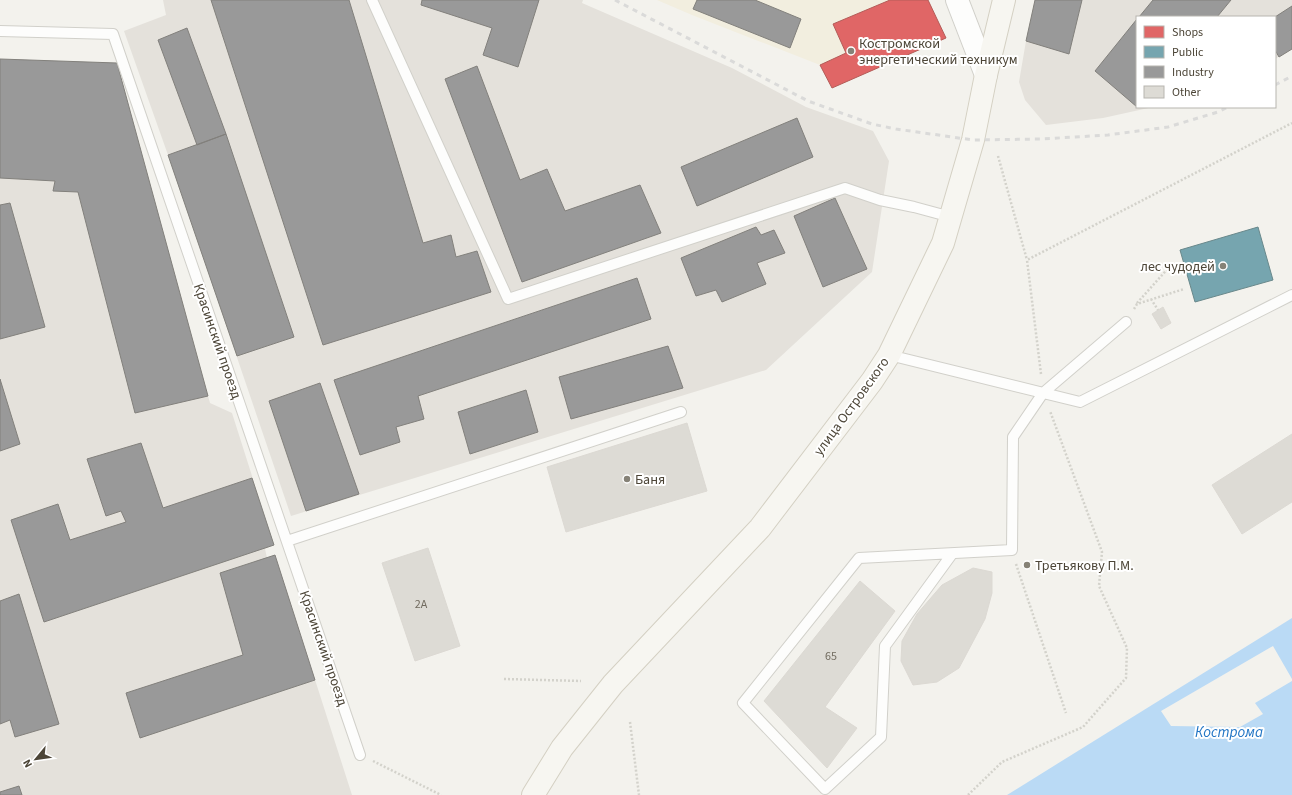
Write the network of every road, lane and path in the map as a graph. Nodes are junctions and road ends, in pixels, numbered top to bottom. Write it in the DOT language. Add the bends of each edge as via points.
graph roads {
  1 [pos="372,0"];
  2 [pos="957,0"];
  3 [pos="1004,0"];
  4 [pos="0,31"];
  5 [pos="986,74"];
  6 [pos="1292,123"];
  7 [pos="998,156"];
  8 [pos="951,217"];
  9 [pos="1027,260"];
  10 [pos="1172,264"];
  11 [pos="1184,289"];
  12 [pos="1292,295"];
  13 [pos="1151,299"];
  14 [pos="1136,304"];
  15 [pos="1158,310"];
  16 [pos="1126,322"];
  17 [pos="889,355"];
  18 [pos="1043,393"];
  19 [pos="681,412"];
  20 [pos="287,541"];
  21 [pos="1012,550"];
  22 [pos="952,554"];
  23 [pos="504,679"];
  24 [pos="581,681"];
  25 [pos="1066,713"];
  26 [pos="630,722"];
  27 [pos="360,755"];
  28 [pos="441,795"];
  29 [pos="533,795"];
  30 [pos="639,795"];
  31 [pos="968,795"];
  1 -- 8 [label="lane" via="508,299 845,188 880,200"];
  2 -- 5 [label="street"];
  3 -- 5 [label="main road, улица Островского"];
  4 -- 20 [label="lane, Красинский проезд" via="113,34"];
  5 -- 8 [label="main road, улица Островского" via="973,140"];
  6 -- 9 [label="path"];
  7 -- 9 [label="path"];
  8 -- 17 [label="main road, улица Островского" via="943,243"];
  9 -- 18 [label="path"];
  10 -- 14 [label="path"];
  11 -- 13 [label="path"];
  12 -- 18 [label="lane" via="1080,402"];
  13 -- 14 [label="path"];
  13 -- 15 [label="path"];
  14 -- 16 [label="path"];
  16 -- 18 [label="lane"];
  17 -- 18 [label="lane"];
  17 -- 29 [label="main road, улица Островского" via="760,528 613,684 562,748"];
  18 -- 21 [label="lane" via="1013,437"];
  18 -- 31 [label="path" via="1102,552 1099,586 1126,648 1126,678 1083,727 1002,762"];
  19 -- 20 [label="lane"];
  20 -- 27 [label="lane, Красинский проезд"];
  21 -- 22 [label="lane"];
  21 -- 25 [label="path"];
  22 -- 22 [label="lane" via="885,646 881,737 825,789 743,704 859,558"];
  23 -- 24 [label="path"];
  26 -- 30 [label="path"];
  27 -- 28 [label="path"];
}
